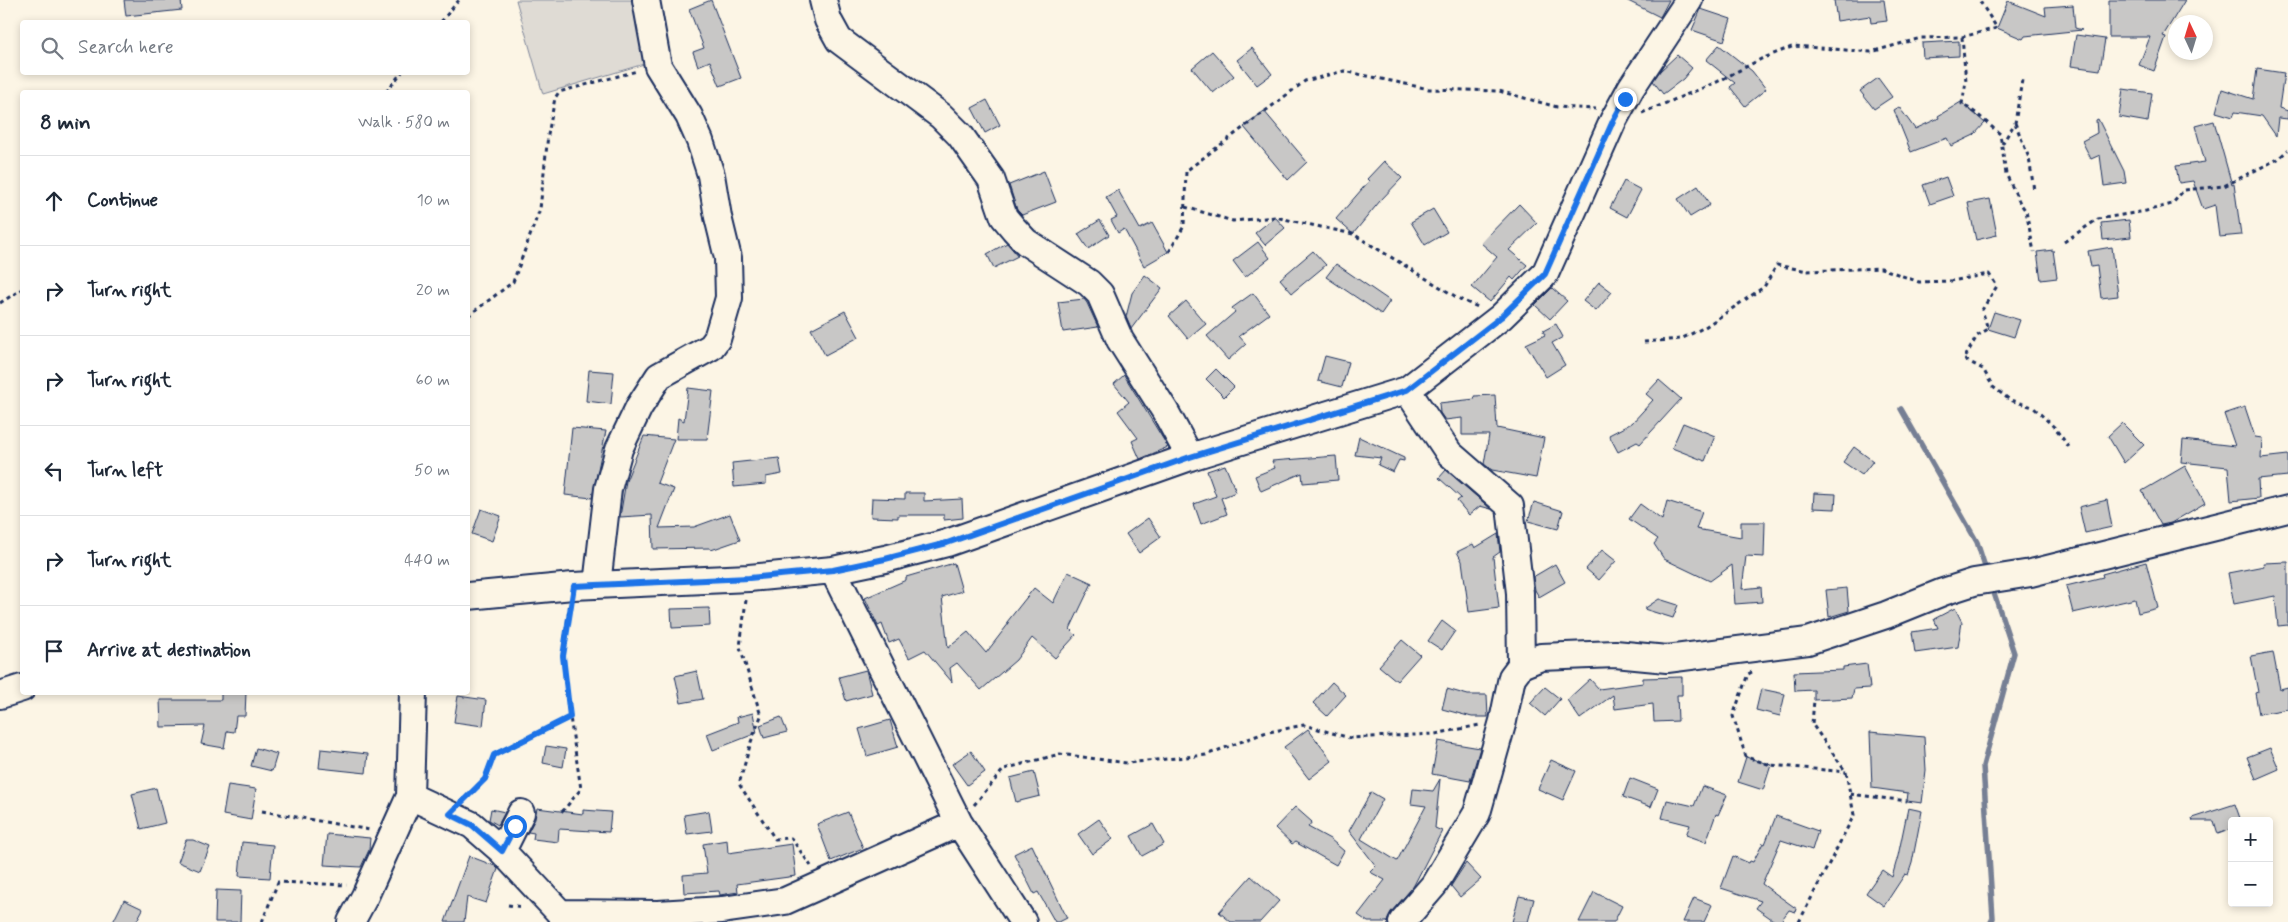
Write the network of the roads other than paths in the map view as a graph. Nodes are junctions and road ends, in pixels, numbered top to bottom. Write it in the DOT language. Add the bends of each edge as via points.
graph roads {
  1 [pos="646,0"];
  2 [pos="824,0"];
  3 [pos="1689,0"];
  4 [pos="1407,390"];
  5 [pos="1190,457"];
  6 [pos="2288,510"];
  7 [pos="833,570"];
  8 [pos="585,585"];
  9 [pos="470,596"];
  10 [pos="1521,665"];
  11 [pos="20,689"];
  12 [pos="0,695"];
  13 [pos="413,695"];
  14 [pos="410,796"];
  15 [pos="521,813"];
  16 [pos="959,823"];
  17 [pos="502,851"];
  18 [pos="351,922"];
  19 [pos="1023,922"];
  20 [pos="1402,922"];
  1 -- 8 [label="street" via="658,66 689,116 711,176 728,258 729,298 717,339 711,347 659,376 639,407 619,450"];
  2 -- 5 [label="street" via="828,20 839,40 941,116 960,135 991,179 1004,217 1026,242 1089,283 1100,294 1120,340"];
  3 -- 4 [label="street" via="1616,116 1545,274 1501,317"];
  4 -- 5 [label="street"];
  4 -- 10 [label="street" via="1449,453 1510,506 1520,592"];
  5 -- 7 [label="street" via="947,543"];
  6 -- 10 [label="street" via="1943,592 1808,641 1667,659 1615,654 1541,657"];
  7 -- 8 [label="street" via="749,578"];
  7 -- 16 [label="street"];
  8 -- 9 [label="street"];
  10 -- 20 [label="street" via="1512,677 1503,721 1476,813 1434,885"];
  11 -- 12 [label="street"];
  13 -- 14 [label="street"];
  14 -- 17 [label="street" via="472,825"];
  14 -- 18 [label="street"];
  15 -- 17 [label="street"];
  16 -- 17 [label="street" via="785,901 722,910 658,914 560,913"];
  16 -- 19 [label="street"];
}
